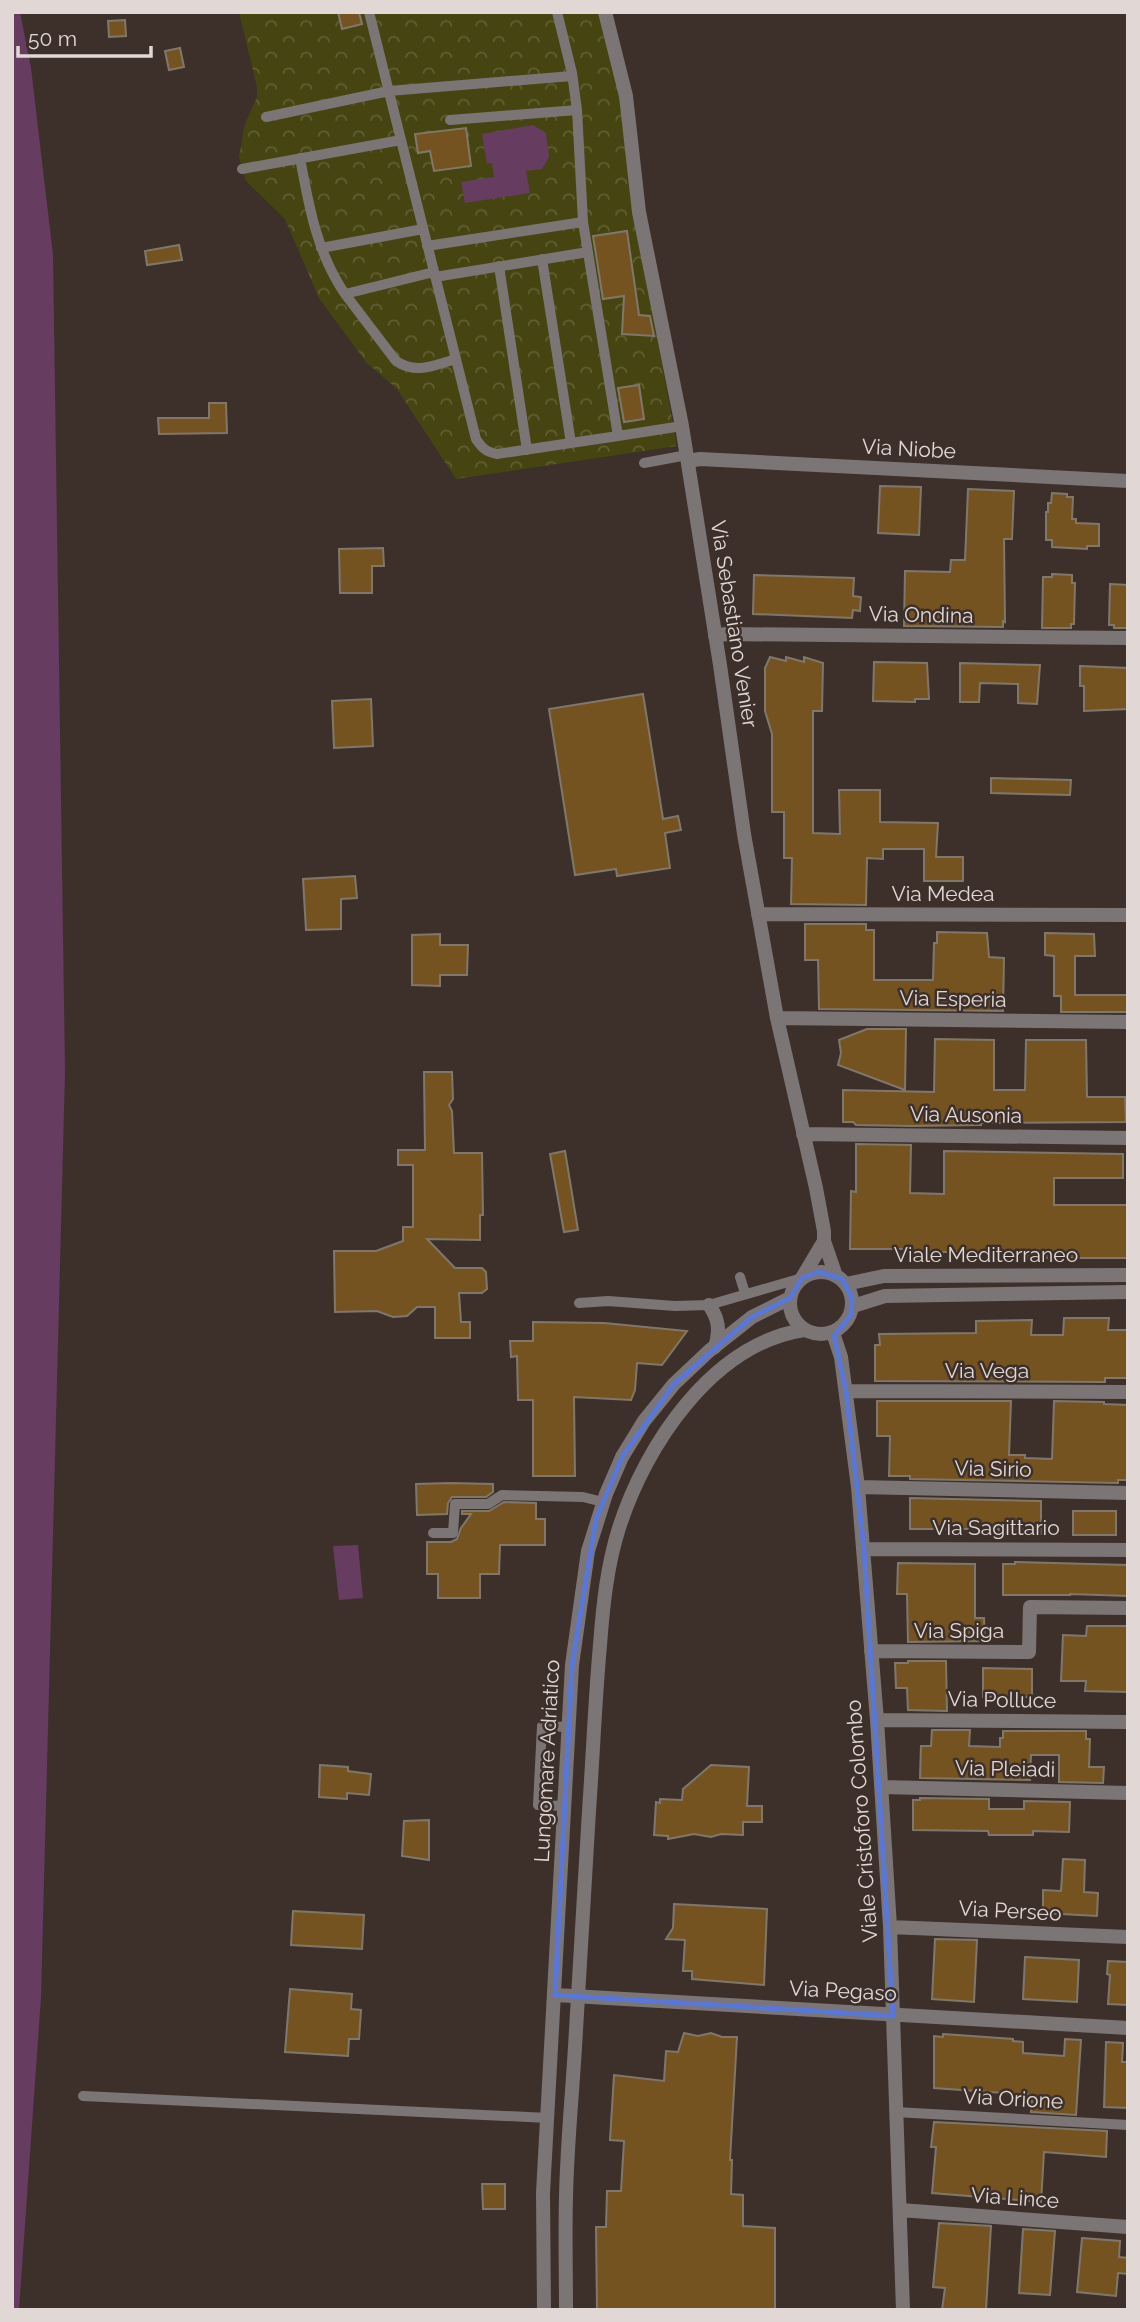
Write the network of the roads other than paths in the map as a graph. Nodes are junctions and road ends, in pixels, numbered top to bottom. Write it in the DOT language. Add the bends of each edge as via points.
graph roads {
  1 [pos="369,12"];
  2 [pos="557,12"];
  3 [pos="605,12"];
  4 [pos="572,76"];
  5 [pos="388,91"];
  6 [pos="577,110"];
  7 [pos="266,117"];
  8 [pos="450,120"];
  9 [pos="401,140"];
  10 [pos="300,158"];
  11 [pos="242,169"];
  12 [pos="583,222"];
  13 [pos="423,229"];
  14 [pos="427,246"];
  15 [pos="321,248"];
  16 [pos="588,252"];
  17 [pos="542,259"];
  18 [pos="499,266"];
  19 [pos="435,274"];
  20 [pos="345,294"];
  21 [pos="456,359"];
  22 [pos="682,426"];
  23 [pos="618,436"];
  24 [pos="571,443"];
  25 [pos="527,450"];
  26 [pos="688,458"];
  27 [pos="644,463"];
  28 [pos="1128,481"];
  29 [pos="715,636"];
  30 [pos="1128,638"];
  31 [pos="758,914"];
  32 [pos="1128,915"];
  33 [pos="777,1018"];
  34 [pos="1128,1022"];
  35 [pos="803,1135"];
  36 [pos="1128,1139"];
  37 [pos="824,1241"];
  38 [pos="1128,1275"];
  39 [pos="740,1277"];
  40 [pos="802,1278"];
  41 [pos="841,1280"];
  42 [pos="1128,1292"];
  43 [pos="745,1293"];
  44 [pos="790,1298"];
  45 [pos="579,1303"];
  46 [pos="709,1305"];
  47 [pos="853,1306"];
  48 [pos="804,1330"];
  49 [pos="833,1333"];
  50 [pos="715,1347"];
  51 [pos="846,1391"];
  52 [pos="1128,1392"];
  53 [pos="858,1487"];
  54 [pos="1128,1493"];
  55 [pos="603,1502"];
  56 [pos="433,1533"];
  57 [pos="864,1549"];
  58 [pos="1128,1550"];
  59 [pos="1128,1608"];
  60 [pos="871,1651"];
  61 [pos="877,1720"];
  62 [pos="1128,1722"];
  63 [pos="569,1727"];
  64 [pos="881,1787"];
  65 [pos="1128,1793"];
  66 [pos="565,1806"];
  67 [pos="890,1927"];
  68 [pos="1128,1937"];
  69 [pos="555,1995"];
  70 [pos="578,1996"];
  71 [pos="893,2016"];
  72 [pos="1128,2028"];
  73 [pos="83,2096"];
  74 [pos="895,2112"];
  75 [pos="548,2118"];
  76 [pos="1128,2126"];
  77 [pos="900,2210"];
  78 [pos="1128,2227"];
  79 [pos="544,2310"];
  80 [pos="566,2310"];
  81 [pos="903,2310"];
  1 -- 5 [label="lane"];
  2 -- 4 [label="lane"];
  3 -- 22 [label="street, Via Sebastiano Venier" via="626,96 639,212"];
  4 -- 5 [label="lane"];
  4 -- 6 [label="lane"];
  5 -- 7 [label="lane"];
  5 -- 9 [label="lane"];
  6 -- 8 [label="lane"];
  6 -- 12 [label="lane"];
  9 -- 10 [label="lane"];
  9 -- 13 [label="lane"];
  10 -- 11 [label="lane"];
  10 -- 15 [label="lane"];
  12 -- 14 [label="lane"];
  12 -- 16 [label="lane"];
  13 -- 14 [label="lane"];
  13 -- 15 [label="lane"];
  14 -- 19 [label="lane"];
  15 -- 20 [label="lane"];
  16 -- 17 [label="lane"];
  16 -- 23 [label="lane"];
  17 -- 18 [label="lane"];
  17 -- 24 [label="lane"];
  18 -- 19 [label="lane"];
  18 -- 25 [label="lane"];
  19 -- 20 [label="lane"];
  19 -- 21 [label="lane"];
  20 -- 21 [label="lane" via="404,366 414,370"];
  21 -- 25 [label="lane" via="481,447 497,454"];
  22 -- 23 [label="lane"];
  22 -- 26 [label="street, Via Sebastiano Venier"];
  23 -- 24 [label="lane"];
  24 -- 25 [label="lane"];
  26 -- 27 [label="lane"];
  26 -- 28 [label="street, Via Niobe"];
  26 -- 29 [label="street, Via Sebastiano Venier"];
  29 -- 30 [label="street, Via Ondina"];
  29 -- 31 [label="street, Via Sebastiano Venier"];
  31 -- 32 [label="street, Via Medea"];
  31 -- 33 [label="street, Via Sebastiano Venier"];
  33 -- 34 [label="street, Via Esperia"];
  33 -- 35 [label="street, Via Sebastiano Venier"];
  35 -- 36 [label="street, Via Ausonia"];
  35 -- 37 [label="street, Via Sebastiano Venier"];
  37 -- 40 [label="street"];
  37 -- 41 [label="street, Via Sebastiano Venier"];
  38 -- 41 [label="street, Viale Mediterraneo"];
  39 -- 43 [label="lane"];
  40 -- 41 [label="street" via="819,1272"];
  40 -- 43 [label="lane"];
  40 -- 44 [label="street"];
  41 -- 47 [label="street"];
  42 -- 47 [label="street, Viale Mediterraneo" via="885,1296"];
  43 -- 46 [label="lane"];
  44 -- 48 [label="street" via="792,1316"];
  44 -- 50 [label="street, Lungomare Adriatico" via="752,1317"];
  45 -- 46 [label="lane"];
  46 -- 50 [label="street" via="718,1322"];
  47 -- 49 [label="street" via="847,1322"];
  48 -- 49 [label="street"];
  48 -- 70 [label="street" via="764,1342 721,1369 691,1398 643,1469 618,1530 605,1592 598,1666"];
  49 -- 51 [label="street, Viale Cristoforo Colombo"];
  50 -- 55 [label="street, Lungomare Adriatico" via="674,1384 644,1421"];
  51 -- 52 [label="street, Via Vega"];
  51 -- 53 [label="street, Viale Cristoforo Colombo"];
  53 -- 54 [label="street, Via Sirio"];
  53 -- 57 [label="street, Viale Cristoforo Colombo"];
  55 -- 56 [label="lane" via="583,1497 502,1495 488,1504 455,1504 453,1533"];
  55 -- 63 [label="street, Lungomare Adriatico" via="582,1587"];
  57 -- 58 [label="street, Via Sagittario"];
  57 -- 60 [label="street, Viale Cristoforo Colombo"];
  59 -- 60 [label="street, Via Spiga" via="1030,1607 1029,1652"];
  60 -- 61 [label="street, Viale Cristoforo Colombo"];
  61 -- 62 [label="street, Via Polluce"];
  61 -- 64 [label="street, Viale Cristoforo Colombo"];
  63 -- 66 [label="street, Lungomare Adriatico"];
  63 -- 66 [label="lane" via="542,1726 538,1805"];
  64 -- 65 [label="street, Via Pleiadi"];
  64 -- 67 [label="street, Viale Cristoforo Colombo"];
  66 -- 69 [label="street, Lungomare Adriatico"];
  67 -- 68 [label="street, Via Perseo"];
  67 -- 71 [label="street, Viale Cristoforo Colombo"];
  69 -- 70 [label="street, Via Pegaso"];
  69 -- 75 [label="street, Lungomare Adriatico"];
  70 -- 71 [label="street, Via Pegaso"];
  70 -- 80 [label="street" via="566,2195"];
  71 -- 72 [label="street, Via Pegaso"];
  71 -- 74 [label="street, Viale Cristoforo Colombo"];
  73 -- 75 [label="lane"];
  74 -- 76 [label="lane, Via Orione"];
  74 -- 77 [label="street, Viale Cristoforo Colombo"];
  75 -- 79 [label="street, Lungomare Adriatico"];
  77 -- 78 [label="street, Via Lince"];
  77 -- 81 [label="street, Viale Cristoforo Colombo"];
}
